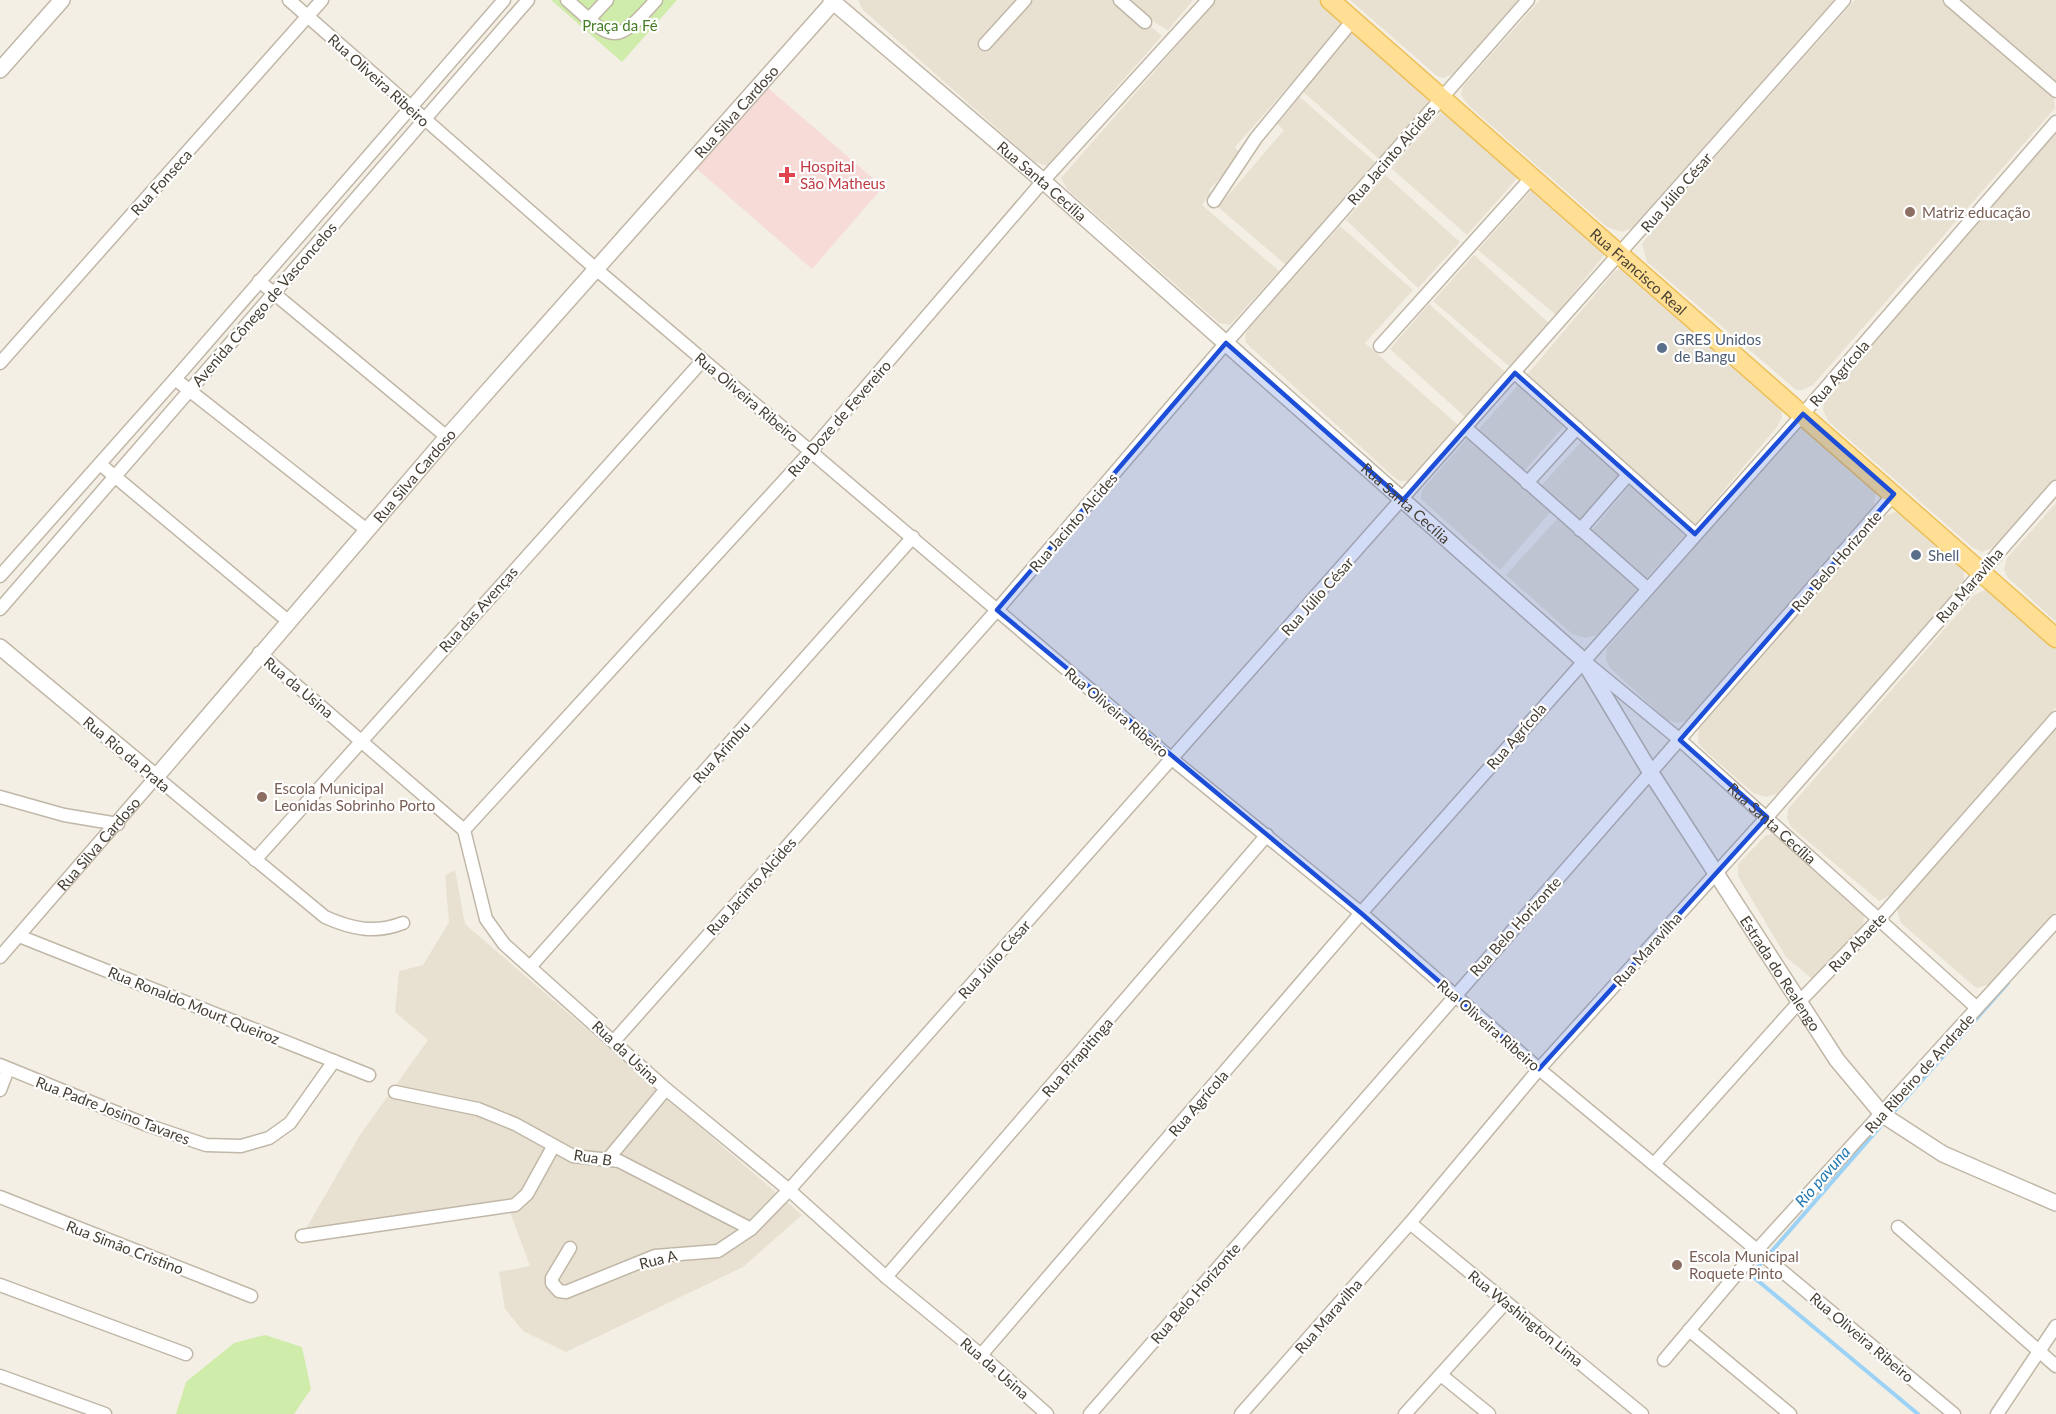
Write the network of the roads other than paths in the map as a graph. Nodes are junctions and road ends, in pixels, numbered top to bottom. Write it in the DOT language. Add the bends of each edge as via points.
graph roads {
  1 [pos="62,0"];
  2 [pos="289,0"];
  3 [pos="322,0"];
  4 [pos="504,0"];
  5 [pos="528,0"];
  6 [pos="567,0"];
  7 [pos="607,0"];
  8 [pos="656,0"];
  9 [pos="1025,0"];
  10 [pos="1120,0"];
  11 [pos="1208,0"];
  12 [pos="1330,0"];
  13 [pos="1528,0"];
  14 [pos="1844,0"];
  15 [pos="1950,0"];
  16 [pos="833,1"];
  17 [pos="308,17"];
  18 [pos="589,19"];
  19 [pos="1353,20"];
  20 [pos="1145,22"];
  21 [pos="985,44"];
  22 [pos="0,70"];
  23 [pos="2056,91"];
  24 [pos="1441,98"];
  25 [pos="410,108"];
  26 [pos="424,120"];
  27 [pos="2056,122"];
  28 [pos="1532,177"];
  29 [pos="1043,181"];
  30 [pos="1214,201"];
  31 [pos="1620,254"];
  32 [pos="596,269"];
  33 [pos="259,281"];
  34 [pos="273,293"];
  35 [pos="1226,343"];
  36 [pos="1380,345"];
  37 [pos="703,360"];
  38 [pos="0,363"];
  39 [pos="1515,373"];
  40 [pos="175,379"];
  41 [pos="189,391"];
  42 [pos="1803,414"];
  43 [pos="1466,428"];
  44 [pos="1576,428"];
  45 [pos="447,436"];
  46 [pos="811,451"];
  47 [pos="100,464"];
  48 [pos="115,476"];
  49 [pos="1628,476"];
  50 [pos="1527,483"];
  51 [pos="2056,487"];
  52 [pos="1894,494"];
  53 [pos="1403,500"];
  54 [pos="1580,530"];
  55 [pos="368,531"];
  56 [pos="1695,534"];
  57 [pos="913,537"];
  58 [pos="1981,571"];
  59 [pos="0,576"];
  60 [pos="1648,589"];
  61 [pos="0,609"];
  62 [pos="997,610"];
  63 [pos="288,621"];
  64 [pos="2056,638"];
  65 [pos="0,647"];
  66 [pos="259,653"];
  67 [pos="1583,660"];
  68 [pos="2056,717"];
  69 [pos="362,740"];
  70 [pos="1680,740"];
  71 [pos="1172,759"];
  72 [pos="1651,773"];
  73 [pos="156,777"];
  74 [pos="0,797"];
  75 [pos="1767,817"];
  76 [pos="118,824"];
  77 [pos="464,830"];
  78 [pos="1267,835"];
  79 [pos="255,860"];
  80 [pos="1715,874"];
  81 [pos="1361,913"];
  82 [pos="1880,918"];
  83 [pos="2056,921"];
  84 [pos="402,923"];
  85 [pos="19,936"];
  86 [pos="0,957"];
  87 [pos="530,967"];
  88 [pos="1455,994"];
  89 [pos="1800,1000"];
  90 [pos="1977,1008"];
  91 [pos="614,1041"];
  92 [pos="334,1061"];
  93 [pos="4,1067"];
  94 [pos="1539,1069"];
  95 [pos="369,1075"];
  96 [pos="666,1089"];
  97 [pos="0,1090"];
  98 [pos="395,1092"];
  99 [pos="1883,1115"];
  100 [pos="553,1147"];
  101 [pos="608,1159"];
  102 [pos="1655,1163"];
  103 [pos="789,1190"];
  104 [pos="0,1197"];
  105 [pos="2056,1203"];
  106 [pos="1410,1222"];
  107 [pos="1898,1227"];
  108 [pos="751,1228"];
  109 [pos="302,1236"];
  110 [pos="570,1248"];
  111 [pos="1757,1250"];
  112 [pos="886,1277"];
  113 [pos="0,1285"];
  114 [pos="251,1296"];
  115 [pos="1506,1302"];
  116 [pos="2056,1326"];
  117 [pos="1689,1330"];
  118 [pos="2039,1352"];
  119 [pos="186,1354"];
  120 [pos="981,1355"];
  121 [pos="1664,1360"];
  122 [pos="2056,1366"];
  123 [pos="1441,1375"];
  124 [pos="0,1376"];
  125 [pos="105,1414"];
  126 [pos="1047,1414"];
  127 [pos="1090,1414"];
  128 [pos="1241,1414"];
  129 [pos="1405,1414"];
  130 [pos="1489,1414"];
  131 [pos="1642,1414"];
  132 [pos="1790,1414"];
  133 [pos="1954,1414"];
  134 [pos="1997,1414"];
  1 -- 22 [label="street"];
  2 -- 17 [label="street, Rua Oliveira Ribeiro"];
  3 -- 17 [label="street, Rua Fonseca"];
  4 -- 25 [label="street, Avenida Cônego de Vasconcelos"];
  5 -- 26 [label="street, Avenida Cônego de Vasconcelos"];
  6 -- 18 [label="street"];
  7 -- 18 [label="street"];
  8 -- 18 [label="street" via="629,30 615,35 606,34"];
  9 -- 21 [label="street"];
  10 -- 20 [label="street"];
  11 -- 29 [label="street, Rua Doze de Fevereiro"];
  12 -- 19 [label="main road, Rua Francisco Real"];
  13 -- 24 [label="street, Rua Jacinto Alcides"];
  14 -- 31 [label="street, Rua Júlio César"];
  15 -- 23 [label="street"];
  16 -- 29 [label="street, Rua Santa Cecília"];
  16 -- 32 [label="street, Rua Silva Cardoso"];
  17 -- 25 [label="street, Rua Oliveira Ribeiro"];
  17 -- 38 [label="street, Rua Fonseca"];
  19 -- 24 [label="main road, Rua Francisco Real"];
  19 -- 30 [label="street" via="1256,138"];
  24 -- 28 [label="main road, Rua Francisco Real"];
  24 -- 35 [label="street, Rua Jacinto Alcides"];
  25 -- 26 [label="street, Rua Oliveira Ribeiro"];
  25 -- 33 [label="street, Avenida Cônego de Vasconcelos"];
  26 -- 32 [label="street, Rua Oliveira Ribeiro"];
  26 -- 34 [label="street, Avenida Cônego de Vasconcelos"];
  27 -- 42 [label="street, Rua Agrícola"];
  28 -- 31 [label="main road, Rua Francisco Real"];
  28 -- 36 [label="street"];
  29 -- 35 [label="street, Rua Santa Cecília"];
  29 -- 46 [label="street, Rua Doze de Fevereiro"];
  31 -- 39 [label="street, Rua Júlio César"];
  31 -- 42 [label="main road, Rua Francisco Real"];
  32 -- 37 [label="street, Rua Oliveira Ribeiro"];
  32 -- 45 [label="street, Rua Silva Cardoso"];
  33 -- 34 [label="street"];
  33 -- 40 [label="street, Avenida Cônego de Vasconcelos"];
  34 -- 41 [label="street, Avenida Cônego de Vasconcelos"];
  34 -- 45 [label="street"];
  35 -- 53 [label="street, Rua Santa Cecília"];
  35 -- 62 [label="street, Rua Jacinto Alcides"];
  37 -- 46 [label="street, Rua Oliveira Ribeiro"];
  37 -- 69 [label="street, Rua das Avenças"];
  39 -- 43 [label="street, Rua Júlio César"];
  39 -- 44 [label="street"];
  40 -- 41 [label="street"];
  40 -- 47 [label="street, Avenida Cônego de Vasconcelos"];
  41 -- 48 [label="street, Avenida Cônego de Vasconcelos"];
  41 -- 55 [label="street"];
  42 -- 52 [label="main road, Rua Francisco Real"];
  42 -- 56 [label="street, Rua Agrícola"];
  43 -- 50 [label="street"];
  43 -- 53 [label="street, Rua Júlio César"];
  44 -- 49 [label="street"];
  44 -- 50 [label="street"];
  45 -- 55 [label="street, Rua Silva Cardoso"];
  46 -- 57 [label="street, Rua Oliveira Ribeiro"];
  46 -- 77 [label="street, Rua Doze de Fevereiro"];
  47 -- 48 [label="street"];
  47 -- 59 [label="street, Avenida Cônego de Vasconcelos"];
  48 -- 61 [label="street, Avenida Cônego de Vasconcelos"];
  48 -- 63 [label="street"];
  49 -- 54 [label="street"];
  49 -- 56 [label="street"];
  50 -- 54 [label="street"];
  51 -- 58 [label="street, Rua Maravilha"];
  52 -- 58 [label="main road, Rua Francisco Real"];
  52 -- 70 [label="street, Rua Belo Horizonte"];
  53 -- 67 [label="street, Rua Santa Cecília"];
  53 -- 71 [label="street, Rua Júlio César"];
  54 -- 60 [label="street"];
  55 -- 63 [label="street, Rua Silva Cardoso"];
  56 -- 60 [label="street, Rua Agrícola"];
  57 -- 62 [label="street, Rua Oliveira Ribeiro"];
  57 -- 87 [label="street, Rua Arimbu"];
  58 -- 64 [label="main road, Rua Francisco Real"];
  58 -- 75 [label="street, Rua Maravilha"];
  60 -- 67 [label="street, Rua Agrícola"];
  62 -- 71 [label="street, Rua Oliveira Ribeiro"];
  62 -- 91 [label="street, Rua Jacinto Alcides"];
  63 -- 66 [label="street, Rua Silva Cardoso"];
  65 -- 73 [label="street, Rua Rio da Prata"];
  66 -- 69 [label="street, Rua da Usina"];
  66 -- 73 [label="street, Rua Silva Cardoso"];
  67 -- 70 [label="street, Rua Santa Cecília"];
  67 -- 72 [label="street, Estrada do Realengo"];
  67 -- 81 [label="street, Rua Agrícola"];
  68 -- 82 [label="street, Rua Abaete"];
  69 -- 77 [label="street, Rua da Usina"];
  69 -- 79 [label="street, Rua das Avenças"];
  70 -- 72 [label="street, Rua Belo Horizonte"];
  70 -- 75 [label="street, Rua Santa Cecília"];
  71 -- 78 [label="street, Rua Oliveira Ribeiro"];
  71 -- 103 [label="street, Rua Júlio César"];
  72 -- 80 [label="street, Estrada do Realengo"];
  72 -- 88 [label="street, Rua Belo Horizonte"];
  73 -- 76 [label="street, Rua Silva Cardoso"];
  73 -- 79 [label="street, Rua Rio da Prata"];
  74 -- 76 [label="street"];
  75 -- 80 [label="street, Rua Maravilha"];
  75 -- 82 [label="street, Rua Santa Cecília"];
  76 -- 85 [label="street, Rua Silva Cardoso"];
  77 -- 87 [label="street, Rua da Usina" via="486,919 504,944"];
  78 -- 81 [label="street, Rua Oliveira Ribeiro"];
  78 -- 112 [label="street, Rua Pirapitinga"];
  79 -- 84 [label="street, Rua Rio da Prata" via="312,907 340,924 373,931"];
  80 -- 89 [label="street, Estrada do Realengo"];
  80 -- 94 [label="street, Rua Maravilha"];
  81 -- 88 [label="street, Rua Oliveira Ribeiro"];
  81 -- 120 [label="street, Rua Agrícola"];
  82 -- 89 [label="street, Rua Abaete"];
  82 -- 90 [label="street, Rua Santa Cecília"];
  83 -- 90 [label="street, Rua Ribeiro de Andrade"];
  85 -- 86 [label="street, Rua Silva Cardoso"];
  85 -- 92 [label="street, Rua Ronaldo Mourt Queiroz"];
  87 -- 91 [label="street, Rua da Usina"];
  88 -- 94 [label="street, Rua Oliveira Ribeiro"];
  88 -- 127 [label="street, Rua Belo Horizonte"];
  89 -- 99 [label="street, Estrada do Realengo" via="1837,1060"];
  89 -- 102 [label="street, Rua Abaete"];
  90 -- 99 [label="street, Rua Ribeiro de Andrade"];
  91 -- 96 [label="street, Rua da Usina"];
  92 -- 93 [label="street, Rua Padre Josino Tavares" via="290,1123 268,1138 241,1146 206,1145"];
  92 -- 95 [label="street, Rua Ronaldo Mourt Queiroz"];
  93 -- 97 [label="street"];
  94 -- 102 [label="street, Rua Oliveira Ribeiro"];
  94 -- 106 [label="street, Rua Maravilha"];
  96 -- 101 [label="street"];
  96 -- 103 [label="street, Rua da Usina"];
  98 -- 100 [label="street, Rua B" via="496,1115"];
  99 -- 105 [label="street, Estrada do Realengo" via="1943,1154"];
  99 -- 111 [label="street, Rua Ribeiro de Andrade"];
  100 -- 101 [label="street, Rua B" via="573,1156"];
  100 -- 109 [label="street" via="527,1194 515,1205"];
  101 -- 108 [label="street, Rua B" via="620,1161"];
  102 -- 111 [label="street, Rua Oliveira Ribeiro"];
  103 -- 108 [label="street, Rua A"];
  103 -- 112 [label="street, Rua da Usina"];
  104 -- 114 [label="street, Rua Simão Cristino"];
  106 -- 115 [label="street, Rua Washington Lima"];
  106 -- 128 [label="street, Rua Maravilha"];
  107 -- 118 [label="street"];
  108 -- 110 [label="street, Rua A" via="718,1251 656,1257 566,1292 559,1291 552,1278"];
  111 -- 117 [label="street, Rua Ribeiro de Andrade"];
  111 -- 133 [label="street, Rua Oliveira Ribeiro"];
  112 -- 120 [label="street, Rua da Usina"];
  113 -- 119 [label="street"];
  115 -- 123 [label="street"];
  115 -- 131 [label="street, Rua Washington Lima"];
  116 -- 118 [label="street"];
  117 -- 121 [label="street, Rua Ribeiro de Andrade"];
  117 -- 132 [label="street"];
  118 -- 122 [label="street"];
  118 -- 134 [label="street"];
  120 -- 126 [label="street, Rua da Usina"];
  123 -- 129 [label="street"];
  123 -- 130 [label="street"];
  124 -- 125 [label="street"];
}
